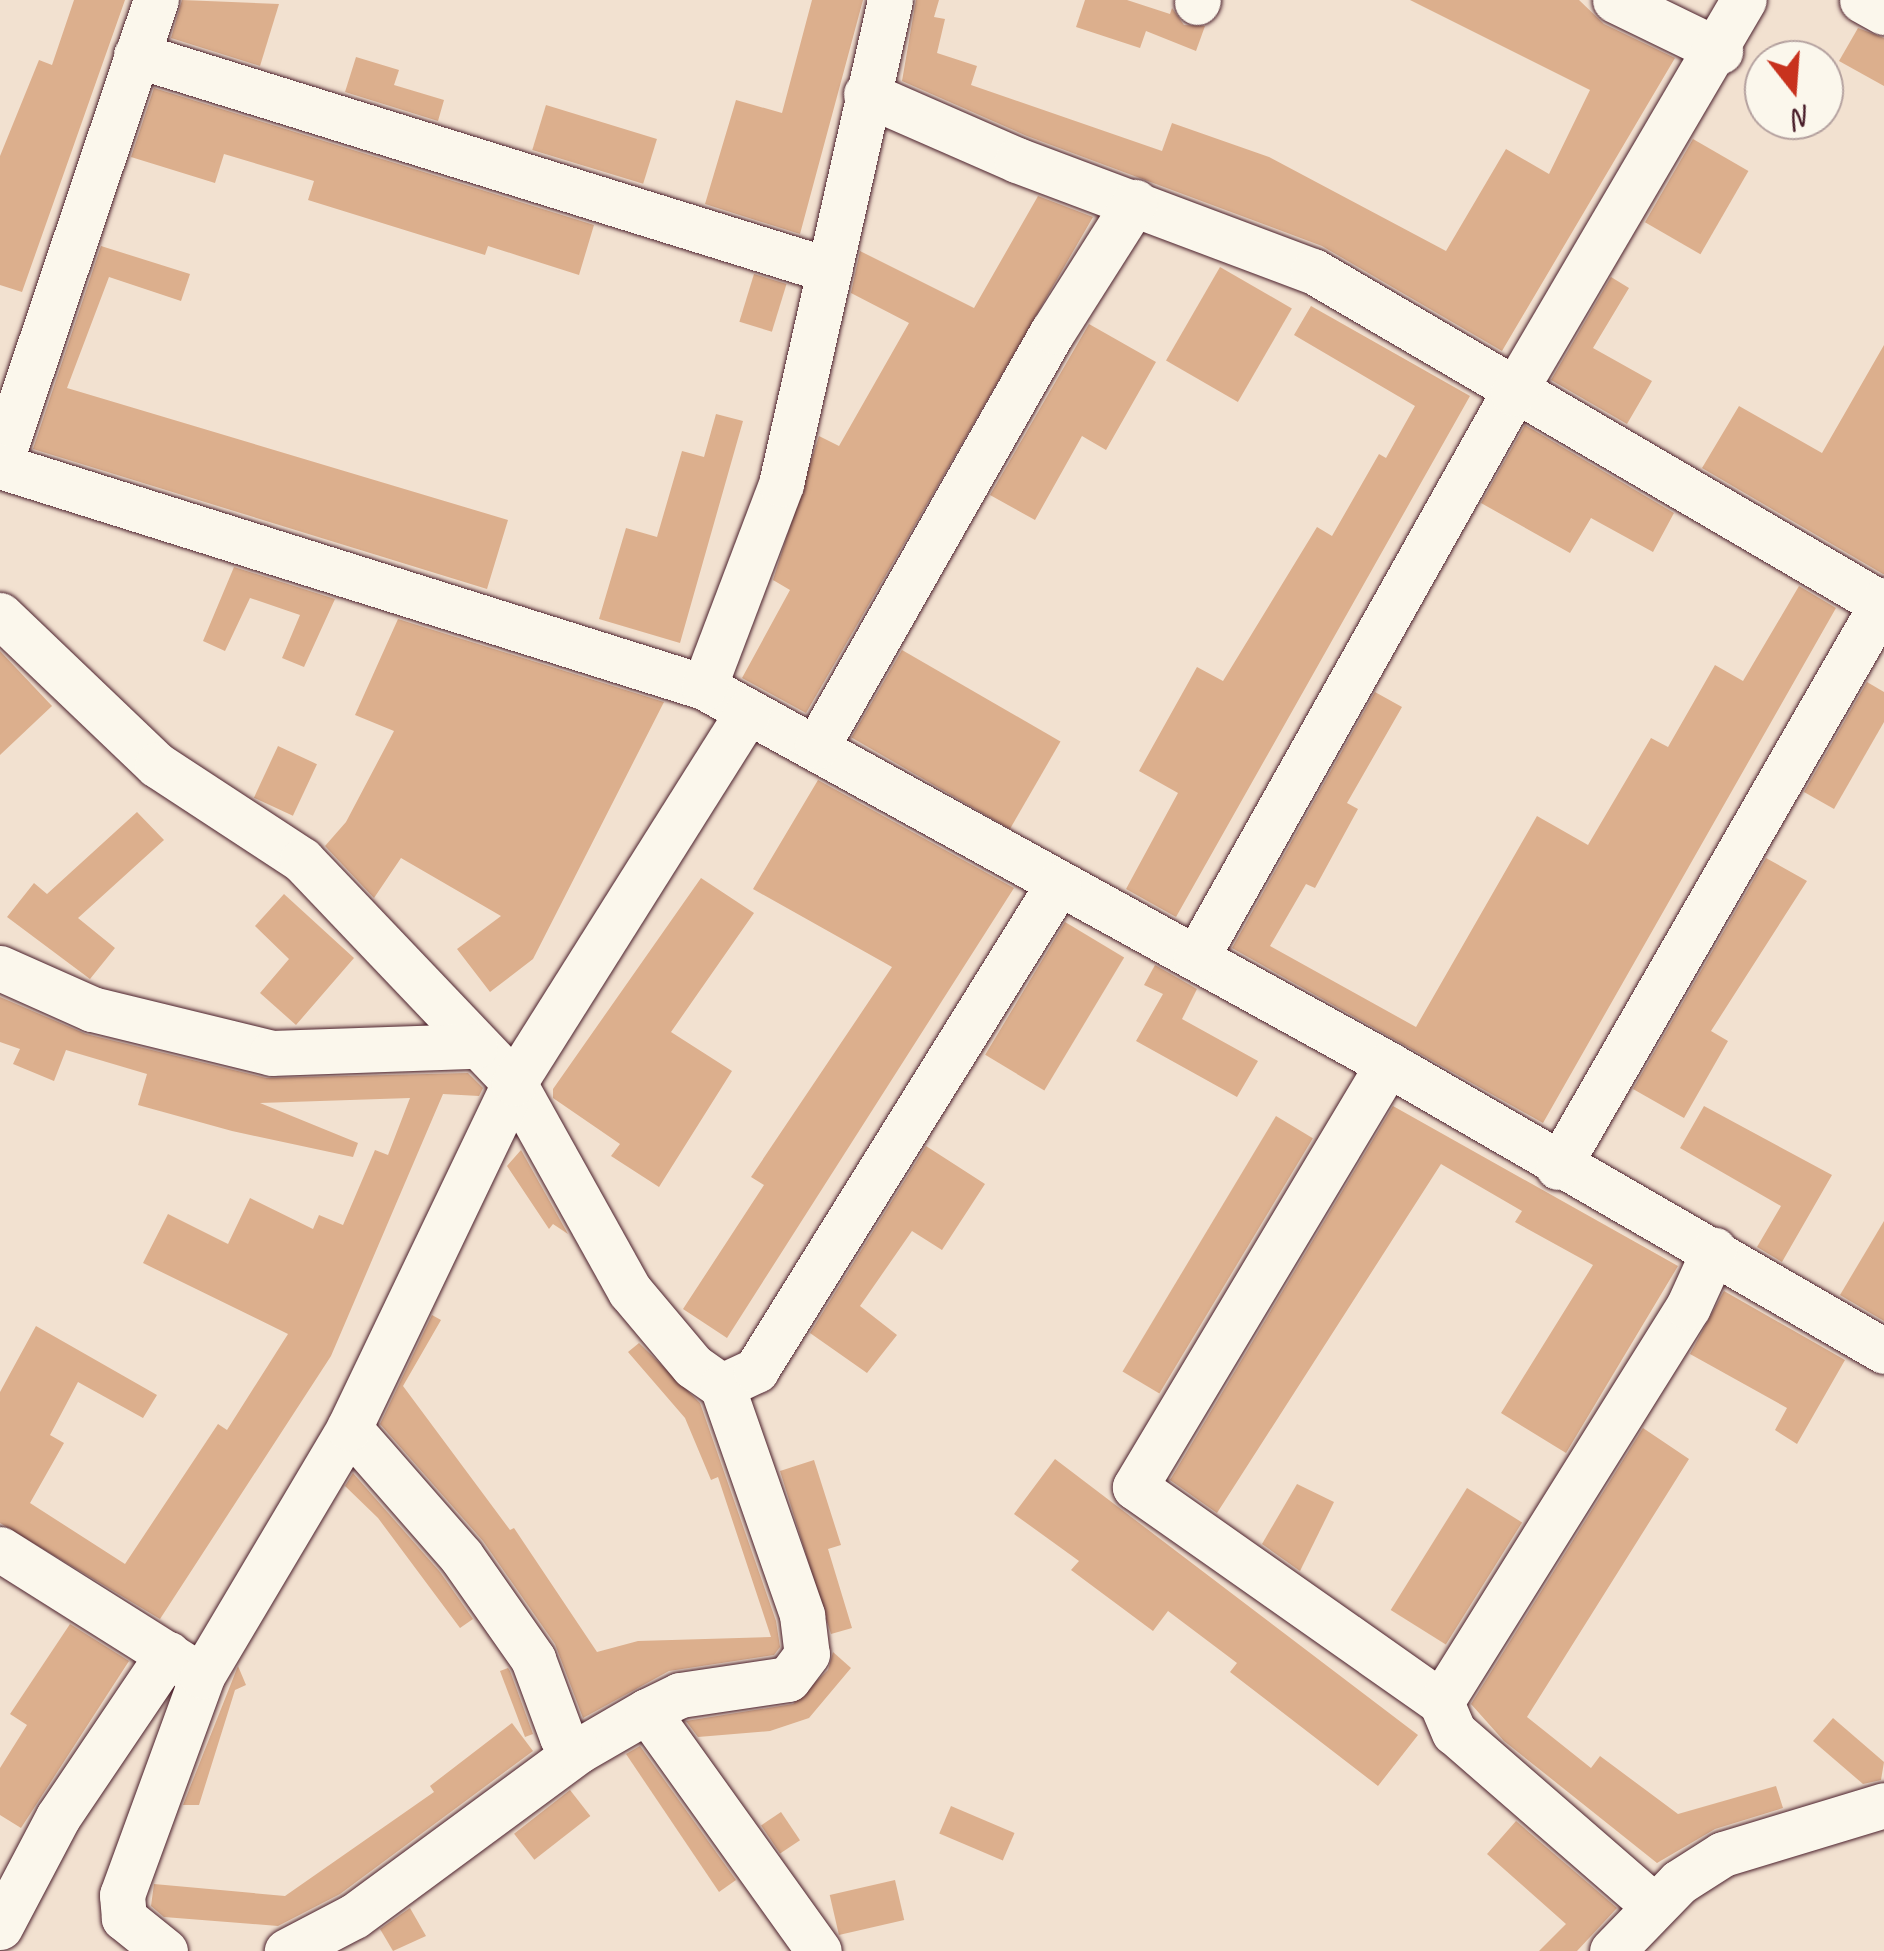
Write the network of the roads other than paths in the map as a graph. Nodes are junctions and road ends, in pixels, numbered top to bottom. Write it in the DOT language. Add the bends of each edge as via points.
graph roads {
  1 [pos="156,0"];
  2 [pos="890,0"];
  3 [pos="1615,0"];
  4 [pos="1744,0"];
  5 [pos="1862,0"];
  6 [pos="1884,12"];
  7 [pos="1720,50"];
  8 [pos="136,55"];
  9 [pos="866,94"];
  10 [pos="1135,202"];
  11 [pos="829,270"];
  12 [pos="1513,392"];
  13 [pos="0,464"];
  14 [pos="1883,602"];
  15 [pos="4,625"];
  16 [pos="704,687"];
  17 [pos="748,712"];
  18 [pos="817,746"];
  19 [pos="1058,884"];
  20 [pos="1196,958"];
  21 [pos="0,968"];
  22 [pos="475,1046"];
  23 [pos="1388,1064"];
  24 [pos="514,1083"];
  25 [pos="1558,1167"];
  26 [pos="1714,1250"];
  27 [pos="1884,1351"];
  28 [pos="722,1386"];
  29 [pos="349,1428"];
  30 [pos="0,1549"];
  31 [pos="185,1665"];
  32 [pos="1441,1702"];
  33 [pos="646,1710"];
  34 [pos="578,1751"];
  35 [pos="1884,1805"];
  36 [pos="1653,1905"];
  37 [pos="0,1927"];
  38 [pos="166,1951"];
  39 [pos="287,1951"];
  40 [pos="819,1951"];
  41 [pos="1612,1951"];
  1 -- 8 [label="street"];
  2 -- 9 [label="street"];
  3 -- 7 [label="street"];
  4 -- 7 [label="street"];
  5 -- 6 [label="street"];
  7 -- 12 [label="street"];
  8 -- 11 [label="street"];
  8 -- 13 [label="street"];
  9 -- 10 [label="street"];
  9 -- 11 [label="street"];
  10 -- 12 [label="street" via="1313,271"];
  10 -- 18 [label="street"];
  11 -- 16 [label="street" via="781,484"];
  12 -- 14 [label="street"];
  12 -- 20 [label="street"];
  13 -- 16 [label="street"];
  14 -- 25 [label="street"];
  15 -- 22 [label="street" via="156,766 302,860"];
  16 -- 17 [label="street"];
  17 -- 18 [label="street"];
  17 -- 24 [label="street"];
  18 -- 19 [label="street"];
  19 -- 20 [label="street"];
  19 -- 28 [label="street" via="756,1370"];
  20 -- 23 [label="street"];
  21 -- 22 [label="street" via="92,1009 272,1053"];
  22 -- 24 [label="street"];
  23 -- 25 [label="street"];
  23 -- 32 [label="street" via="1136,1488"];
  24 -- 28 [label="street" via="630,1291 693,1366"];
  24 -- 29 [label="street"];
  25 -- 26 [label="street"];
  26 -- 27 [label="street"];
  26 -- 32 [label="street" via="1688,1307"];
  28 -- 33 [label="street" via="802,1615 807,1654 788,1679 680,1695"];
  29 -- 31 [label="street"];
  29 -- 34 [label="street" via="461,1556 533,1659 562,1737"];
  30 -- 31 [label="street"];
  31 -- 37 [label="street" via="58,1817"];
  31 -- 38 [label="street" via="122,1895 124,1918"];
  32 -- 36 [label="street" via="1454,1732"];
  33 -- 34 [label="street"];
  33 -- 40 [label="street"];
  34 -- 39 [label="street" via="354,1916"];
  35 -- 36 [label="street" via="1723,1854"];
  36 -- 41 [label="street"];
}
